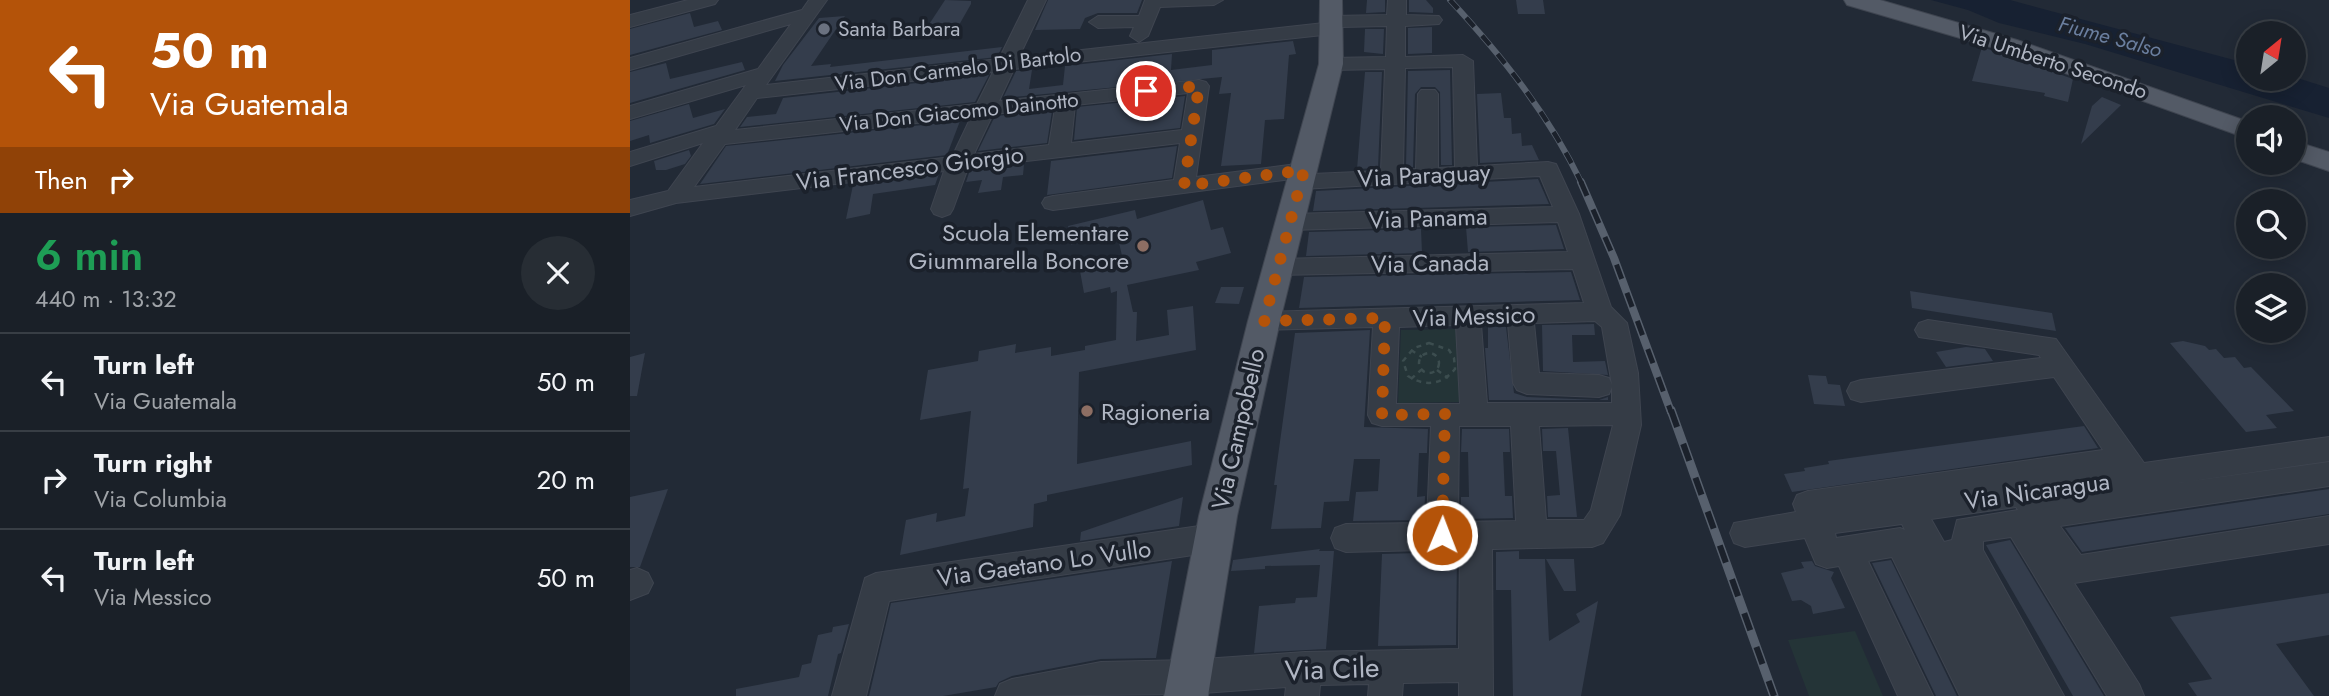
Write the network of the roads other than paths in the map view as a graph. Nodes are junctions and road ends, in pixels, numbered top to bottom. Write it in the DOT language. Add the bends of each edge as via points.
graph roads {
  1 [pos="645,0"];
  2 [pos="709,0"];
  3 [pos="1037,0"];
  4 [pos="1214,0"];
  5 [pos="1397,0"];
  6 [pos="1855,0"];
  7 [pos="630,4"];
  8 [pos="813,7"];
  9 [pos="1331,16"];
  10 [pos="1433,20"];
  11 [pos="630,21"];
  12 [pos="1397,21"];
  13 [pos="1098,22"];
  14 [pos="1142,35"];
  15 [pos="1011,56"];
  16 [pos="1395,63"];
  17 [pos="630,64"];
  18 [pos="1331,64"];
  19 [pos="765,73"];
  20 [pos="752,93"];
  21 [pos="1428,94"];
  22 [pos="1066,99"];
  23 [pos="986,110"];
  24 [pos="630,113"];
  25 [pos="2236,126"];
  26 [pos="721,134"];
  27 [pos="1192,135"];
  28 [pos="1059,149"];
  29 [pos="2306,153"];
  30 [pos="630,159"];
  31 [pos="961,162"];
  32 [pos="2329,162"];
  33 [pos="1466,173"];
  34 [pos="1427,175"];
  35 [pos="1302,176"];
  36 [pos="1392,177"];
  37 [pos="1184,186"];
  38 [pos="676,196"];
  39 [pos="1053,203"];
  40 [pos="630,208"];
  41 [pos="942,209"];
  42 [pos="1567,214"];
  43 [pos="1441,218"];
  44 [pos="1290,222"];
  45 [pos="1582,260"];
  46 [pos="1440,263"];
  47 [pos="1278,267"];
  48 [pos="1600,312"];
  49 [pos="1520,314"];
  50 [pos="1468,316"];
  51 [pos="1385,318"];
  52 [pos="1264,321"];
  53 [pos="1928,330"];
  54 [pos="2061,366"];
  55 [pos="1600,386"];
  56 [pos="1861,391"];
  57 [pos="1445,414"];
  58 [pos="1474,414"];
  59 [pos="1524,414"];
  60 [pos="1625,414"];
  61 [pos="2326,460"];
  62 [pos="2131,468"];
  63 [pos="1910,510"];
  64 [pos="2027,511"];
  65 [pos="1814,523"];
  66 [pos="2329,530"];
  67 [pos="1745,533"];
  68 [pos="1476,534"];
  69 [pos="1532,534"];
  70 [pos="1442,535"];
  71 [pos="1213,538"];
  72 [pos="1346,538"];
  73 [pos="1847,550"];
  74 [pos="1967,552"];
  75 [pos="1935,555"];
  76 [pos="1476,681"];
  77 [pos="1304,682"];
  78 [pos="1386,682"];
  79 [pos="1187,687"];
  80 [pos="849,696"];
  81 [pos="1012,696"];
  82 [pos="1916,696"];
  83 [pos="1978,696"];
  84 [pos="2012,696"];
  85 [pos="2047,696"];
  86 [pos="2127,696"];
  1 -- 7 [label="street"];
  2 -- 11 [label="street"];
  3 -- 15 [label="street"];
  4 -- 14 [label="street" via="1153,2"];
  5 -- 12 [label="street"];
  6 -- 25 [label="main road, Via Umberto Secondo" via="2009,45"];
  8 -- 17 [label="street"];
  8 -- 19 [label="street"];
  9 -- 12 [label="street, Via Don Carmelo Di Bartolo"];
  9 -- 14 [label="street, Via Don Carmelo Di Bartolo"];
  9 -- 18 [label="main road, Via Campobello"];
  10 -- 12 [label="street, Via Don Carmelo Di Bartolo"];
  12 -- 16 [label="street"];
  13 -- 14 [label="street"];
  14 -- 15 [label="street, Via Don Carmelo Di Bartolo"];
  15 -- 20 [label="street, Via Don Carmelo Di Bartolo"];
  15 -- 23 [label="street"];
  16 -- 18 [label="street"];
  16 -- 33 [label="street" via="1463,61"];
  16 -- 36 [label="street"];
  18 -- 35 [label="main road, Via Campobello"];
  19 -- 20 [label="street"];
  19 -- 24 [label="street"];
  20 -- 26 [label="street"];
  21 -- 34 [label="street"];
  22 -- 23 [label="street, Via Don Giacomo Dainotto"];
  22 -- 27 [label="street, Via Don Giacomo Dainotto" via="1199,86"];
  22 -- 28 [label="street"];
  23 -- 26 [label="street, Via Don Giacomo Dainotto"];
  23 -- 31 [label="street"];
  26 -- 30 [label="street, Via Don Giacomo Dainotto"];
  26 -- 38 [label="street"];
  27 -- 28 [label="street, Via Francesco Giorgio"];
  27 -- 37 [label="street"];
  28 -- 31 [label="street, Via Francesco Giorgio"];
  29 -- 32 [label="main road"];
  31 -- 38 [label="street, Via Francesco Giorgio"];
  31 -- 41 [label="street"];
  33 -- 34 [label="street, Via Paraguay"];
  33 -- 42 [label="street, Via Paraguay" via="1548,169"];
  34 -- 36 [label="street, Via Paraguay"];
  35 -- 36 [label="street, Via Paraguay"];
  35 -- 37 [label="street, Via Paraguay"];
  35 -- 44 [label="main road, Via Campobello"];
  37 -- 39 [label="street, Via Paraguay"];
  38 -- 40 [label="street, Via Francesco Giorgio"];
  42 -- 43 [label="street, Via Panama"];
  42 -- 45 [label="street"];
  43 -- 44 [label="street, Via Panama"];
  43 -- 46 [label="street"];
  44 -- 47 [label="main road, Via Campobello"];
  45 -- 46 [label="street, Via Canada"];
  45 -- 48 [label="street"];
  46 -- 47 [label="street, Via Canada"];
  47 -- 52 [label="main road, Via Campobello"];
  48 -- 49 [label="street, Via Messico"];
  48 -- 60 [label="street" via="1614,323 1625,373"];
  49 -- 50 [label="street, Via Messico"];
  49 -- 55 [label="street" via="1527,383"];
  50 -- 51 [label="street, Via Messico"];
  50 -- 58 [label="street"];
  51 -- 52 [label="street, Via Messico"];
  51 -- 57 [label="street" via="1382,415"];
  52 -- 71 [label="main road, Via Campobello"];
  53 -- 54 [label="street" via="2047,346"];
  54 -- 56 [label="street"];
  54 -- 62 [label="street"];
  57 -- 58 [label="street"];
  57 -- 70 [label="street"];
  58 -- 59 [label="street"];
  59 -- 60 [label="street"];
  59 -- 69 [label="street"];
  60 -- 69 [label="street" via="1627,425 1605,515 1592,533"];
  61 -- 62 [label="street, Via Nicaragua"];
  61 -- 64 [label="street"];
  62 -- 64 [label="street, Via Nicaragua"];
  62 -- 65 [label="street" via="1808,504"];
  63 -- 64 [label="street, Via Nicaragua"];
  63 -- 65 [label="street, Via Nicaragua"];
  63 -- 75 [label="street"];
  64 -- 66 [label="street" via="2066,564 2078,570"];
  64 -- 74 [label="street" via="1968,530"];
  64 -- 86 [label="street"];
  65 -- 67 [label="street, Via Nicaragua"];
  65 -- 73 [label="street" via="1827,554"];
  68 -- 69 [label="street"];
  68 -- 70 [label="street"];
  68 -- 76 [label="street"];
  70 -- 72 [label="street"];
  71 -- 79 [label="main road, Via Campobello"];
  71 -- 80 [label="street, Via Gaetano Lo Vullo" via="876,588"];
  73 -- 82 [label="street"];
  73 -- 83 [label="street" via="1900,542"];
  74 -- 75 [label="street"];
  74 -- 85 [label="street"];
  75 -- 84 [label="street"];
  76 -- 78 [label="street, Via Cile"];
  77 -- 78 [label="street, Via Cile"];
  77 -- 79 [label="street, Via Cile"];
  79 -- 81 [label="street, Via Cile" via="1101,679"];
}
